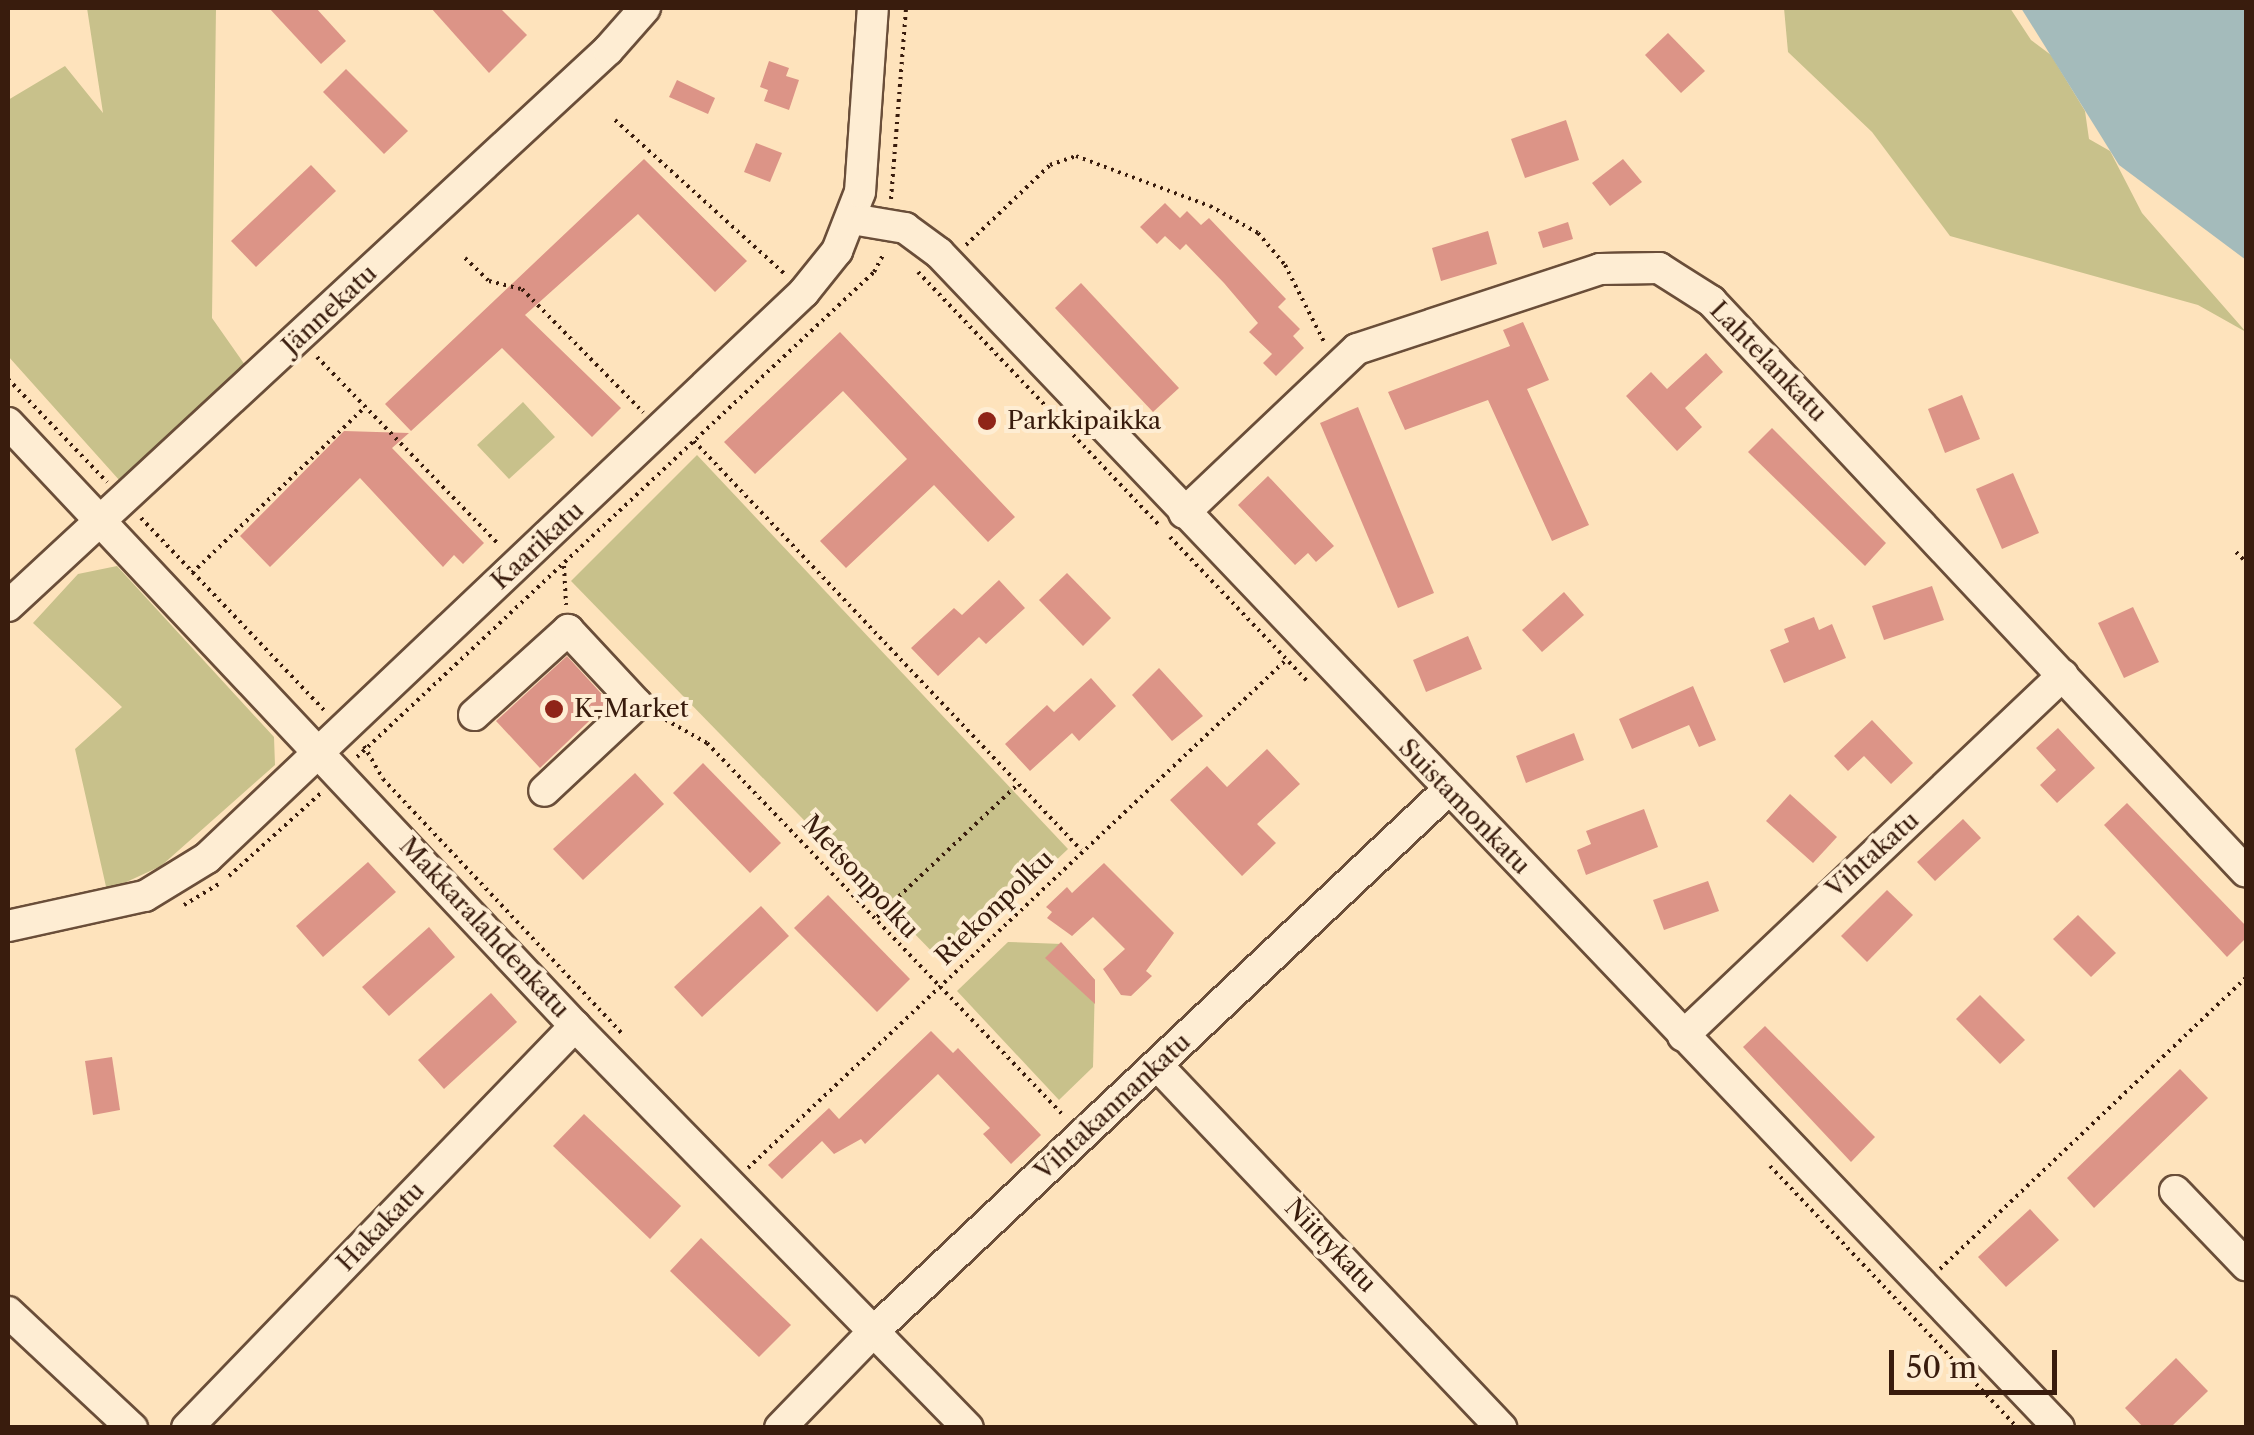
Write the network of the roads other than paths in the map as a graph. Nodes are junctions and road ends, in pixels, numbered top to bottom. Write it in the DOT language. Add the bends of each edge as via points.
graph roads {
  1 [pos="646,8"];
  2 [pos="873,8"];
  3 [pos="852,220"];
  4 [pos="8,423"];
  5 [pos="112,508"];
  6 [pos="1184,514"];
  7 [pos="8,606"];
  8 [pos="2063,675"];
  9 [pos="474,715"];
  10 [pos="320,752"];
  11 [pos="1448,790"];
  12 [pos="544,791"];
  13 [pos="2246,872"];
  14 [pos="8,926"];
  15 [pos="575,1026"];
  16 [pos="1683,1036"];
  17 [pos="1158,1066"];
  18 [pos="2175,1191"];
  19 [pos="2246,1265"];
  20 [pos="8,1312"];
  21 [pos="873,1332"];
  22 [pos="132,1428"];
  23 [pos="188,1428"];
  24 [pos="780,1428"];
  25 [pos="968,1428"];
  26 [pos="1502,1428"];
  27 [pos="2058,1428"];
  1 -- 5 [label="street, Jännekatu" via="299,340"];
  2 -- 3 [label="street, Kaarikatu" via="864,174"];
  3 -- 6 [label="street, Suistamonkatu" via="905,228 948,262"];
  3 -- 10 [label="street, Kaarikatu" via="804,292"];
  4 -- 5 [label="street, Makkaralahdenkatu"];
  5 -- 7 [label="street, Jännekatu"];
  5 -- 10 [label="street, Makkaralahdenkatu"];
  6 -- 8 [label="street, Lahtelankatu" via="1338,362 1397,332 1600,269 1634,265 1673,274 1711,301"];
  6 -- 11 [label="street, Suistamonkatu"];
  8 -- 13 [label="street, Lahtelankatu"];
  8 -- 16 [label="street, Vihtakatu"];
  9 -- 12 [label="street" via="568,630 637,704"];
  10 -- 14 [label="street, Kaarikatu" via="239,830 167,886"];
  10 -- 15 [label="street, Makkaralahdenkatu"];
  11 -- 16 [label="street, Suistamonkatu"];
  11 -- 17 [label="street, Vihtakannankatu"];
  15 -- 21 [label="street, Makkaralahdenkatu" via="740,1176"];
  15 -- 23 [label="street, Hakakatu"];
  16 -- 27 [label="street, Suistamonkatu"];
  17 -- 21 [label="street, Vihtakannankatu"];
  17 -- 26 [label="street, Niittykatu"];
  18 -- 19 [label="street"];
  20 -- 22 [label="street"];
  21 -- 24 [label="street, Vihtakannankatu"];
  21 -- 25 [label="street, Makkaralahdenkatu"];
}
